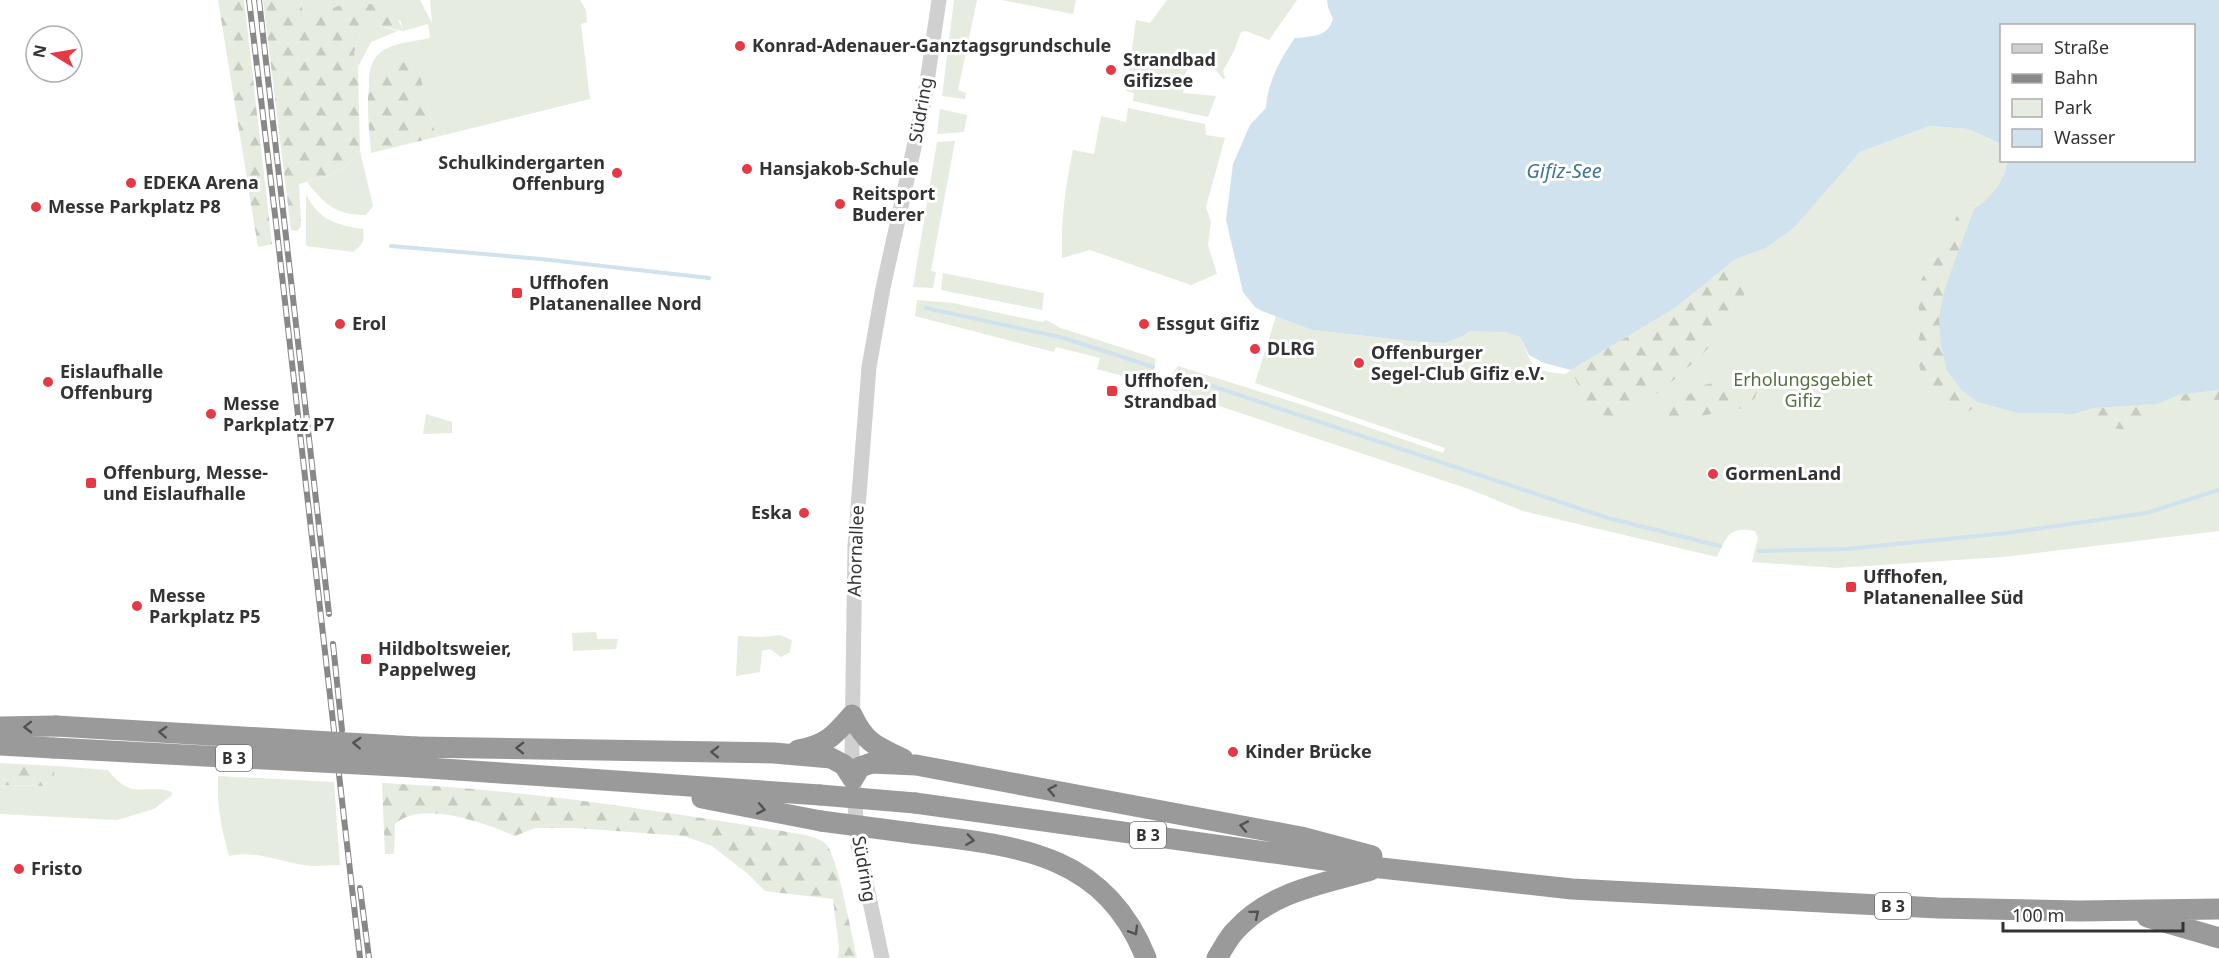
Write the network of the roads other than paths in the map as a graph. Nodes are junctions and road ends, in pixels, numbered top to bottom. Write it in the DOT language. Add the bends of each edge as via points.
graph roads {
  1 [pos="939,0"];
  2 [pos="876,324"];
  3 [pos="852,716"];
  4 [pos="0,727"];
  5 [pos="0,746"];
  6 [pos="774,753"];
  7 [pos="415,757"];
  8 [pos="916,765"];
  9 [pos="853,778"];
  10 [pos="601,779"];
  11 [pos="1381,868"];
  12 [pos="1415,871"];
  13 [pos="2219,909"];
  14 [pos="2126,911"];
  15 [pos="2219,938"];
  16 [pos="882,958"];
  17 [pos="1146,958"];
  18 [pos="1217,958"];
  1 -- 2 [label="street, Südring" via="920,121"];
  2 -- 3 [label="street, Ahornallee" via="868,375 855,546"];
  3 -- 6 [label="highway" via="830,740 812,748"];
  3 -- 8 [label="highway" via="872,744"];
  3 -- 9 [label="street, Ahornallee"];
  7 -- 4 [label="highway, one-way, bridge" via="56,726"];
  5 -- 7 [label="highway, B 3, bridge"];
  6 -- 7 [label="highway, one-way"];
  6 -- 9 [label="highway" via="831,758 844,765"];
  7 -- 10 [label="highway, B 3"];
  8 -- 9 [label="highway" via="872,763 860,767"];
  12 -- 8 [label="highway, one-way" via="1301,837"];
  9 -- 16 [label="street, Südring" via="858,845"];
  10 -- 11 [label="highway, B 3, bridge" via="915,803"];
  10 -- 17 [label="highway, one-way, bridge" via="821,820 998,844 1041,856 1075,870 1097,886 1119,909"];
  11 -- 12 [label="highway, B 3"];
  18 -- 11 [label="highway, one-way" via="1235,931 1286,894"];
  12 -- 14 [label="highway, B 3" via="1572,889 1707,897 1938,908"];
  13 -- 14 [label="highway, B 3"];
  14 -- 15 [label="highway"];
}
